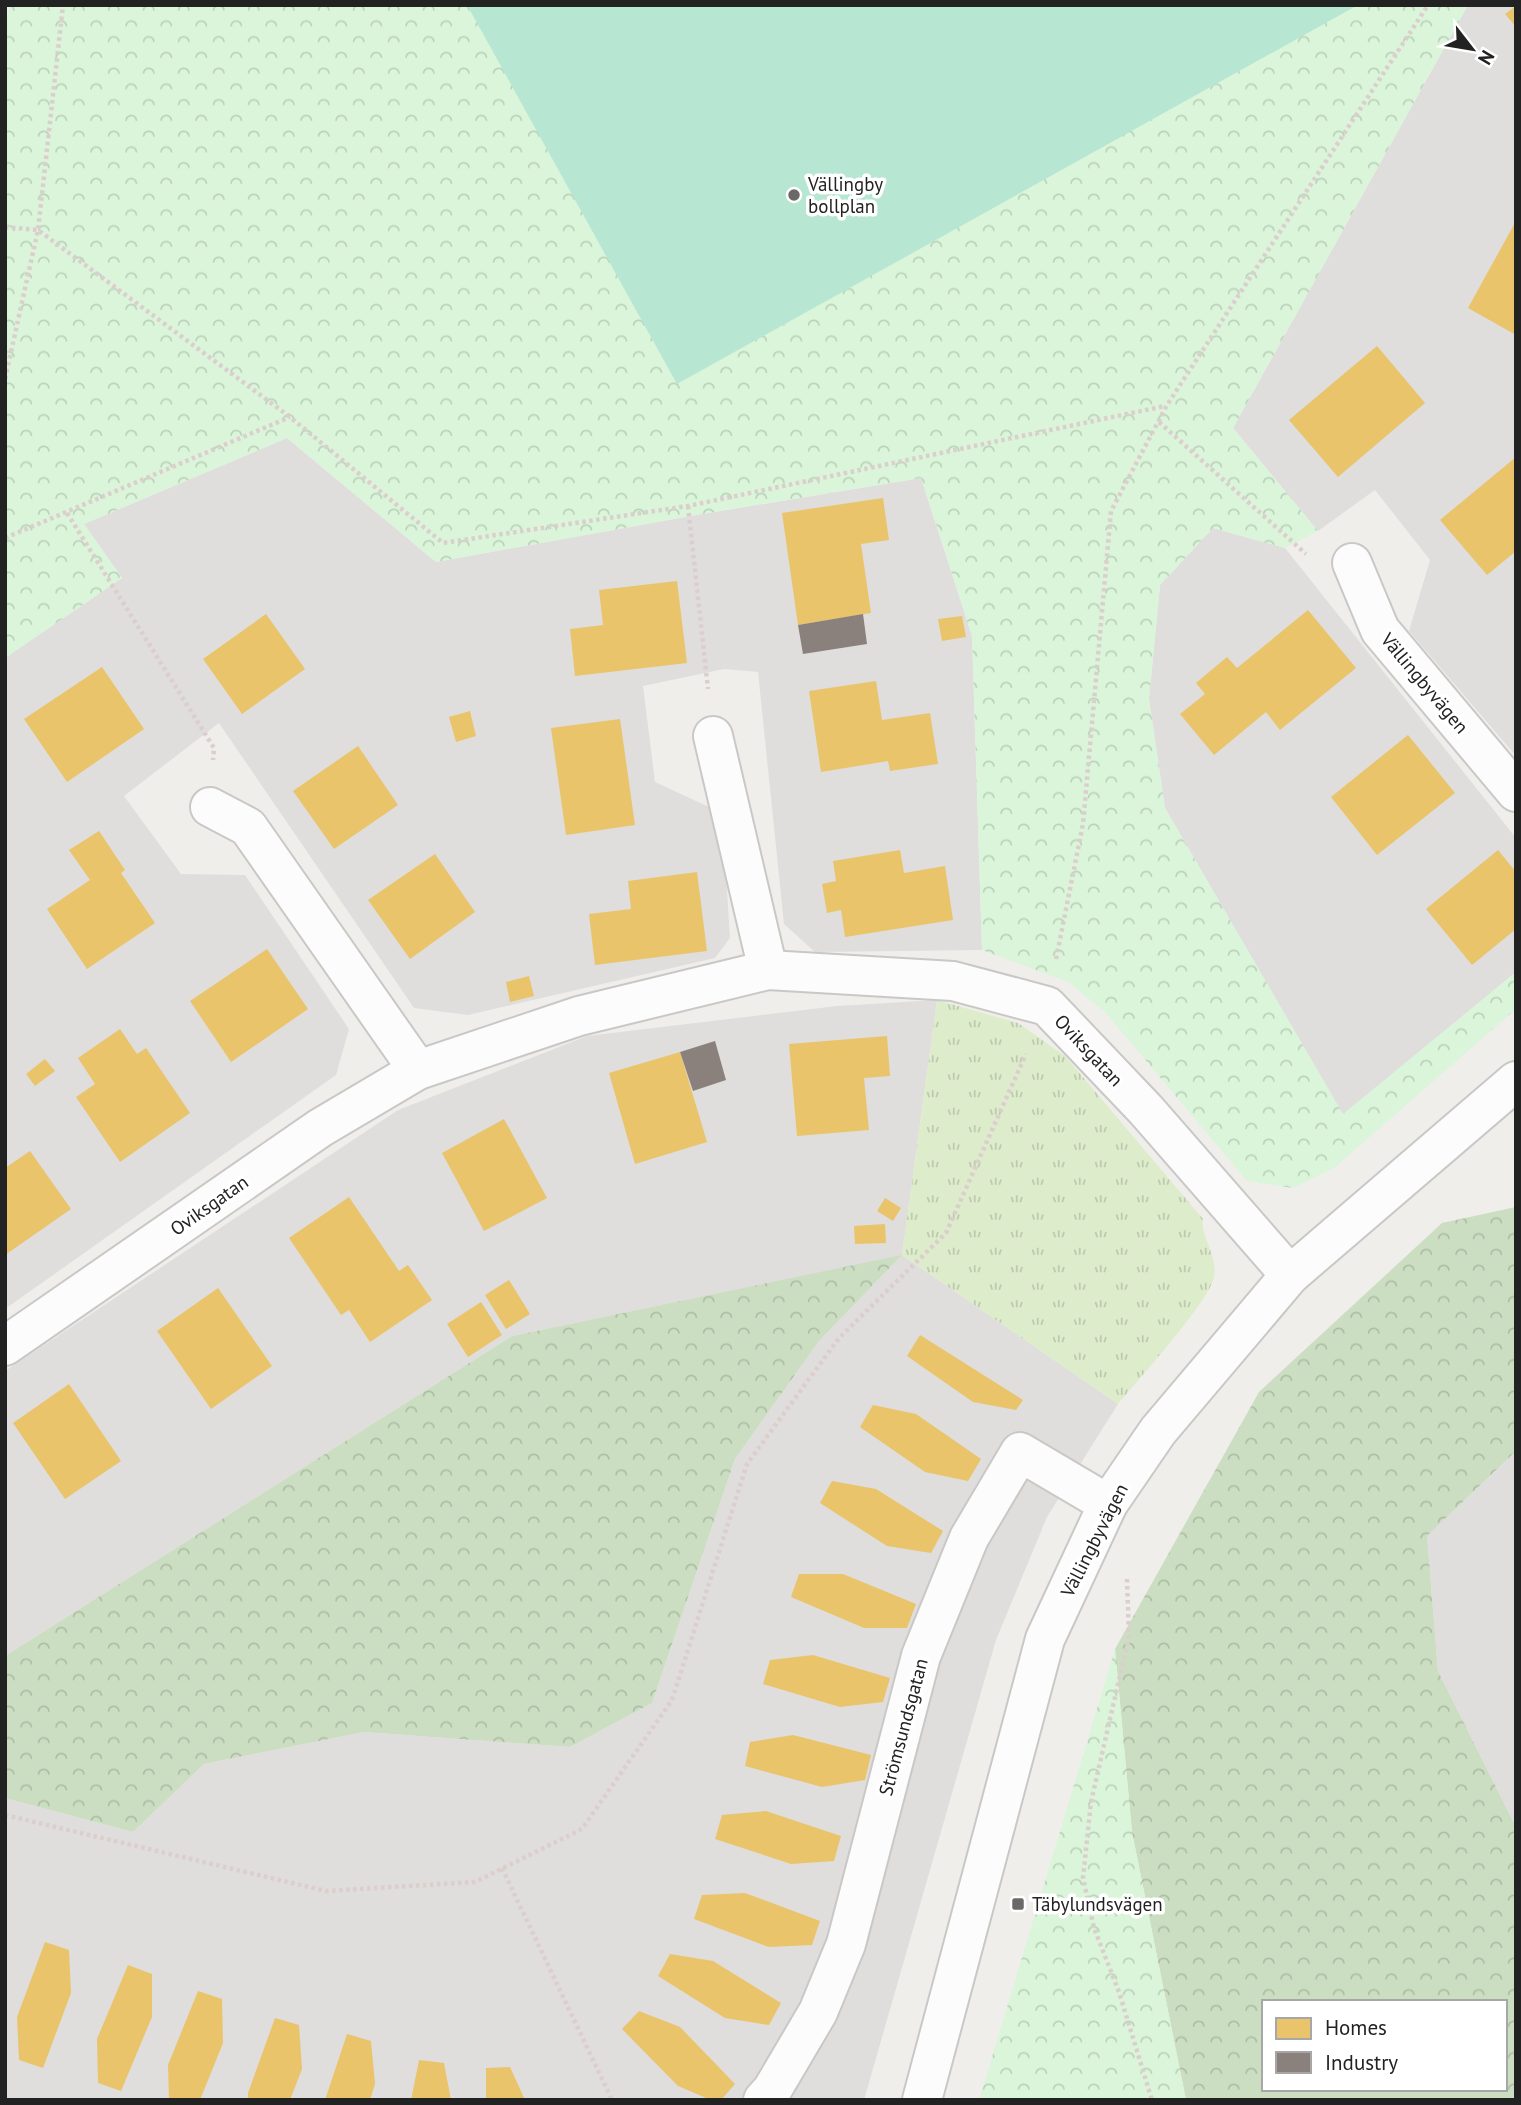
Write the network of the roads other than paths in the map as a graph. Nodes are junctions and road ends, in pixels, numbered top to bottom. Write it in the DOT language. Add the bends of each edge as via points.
graph roads {
  1 [pos="1352,563"];
  2 [pos="713,736"];
  3 [pos="1516,792"];
  4 [pos="210,807"];
  5 [pos="768,970"];
  6 [pos="418,1070"];
  7 [pos="1516,1081"];
  8 [pos="1290,1275"];
  9 [pos="5,1346"];
  10 [pos="1108,1504"];
  11 [pos="763,2100"];
  12 [pos="922,2100"];
  1 -- 3 [label="street, Vällingbyvägen" via="1380,630"];
  2 -- 5 [label="street"];
  4 -- 6 [label="street" via="248,827"];
  5 -- 6 [label="street, Oviksgatan" via="579,1016"];
  5 -- 8 [label="street, Oviksgatan" via="953,981 1047,1006 1146,1110"];
  6 -- 9 [label="street, Oviksgatan" via="320,1128"];
  7 -- 8 [label="street, Vällingbyvägen"];
  8 -- 10 [label="street, Vällingbyvägen" via="1158,1431"];
  10 -- 11 [label="street, Strömsundsgatan" via="1020,1452 969,1538 921,1656 846,1944 818,2012"];
  10 -- 12 [label="street, Vällingbyvägen" via="1045,1639"];
}
